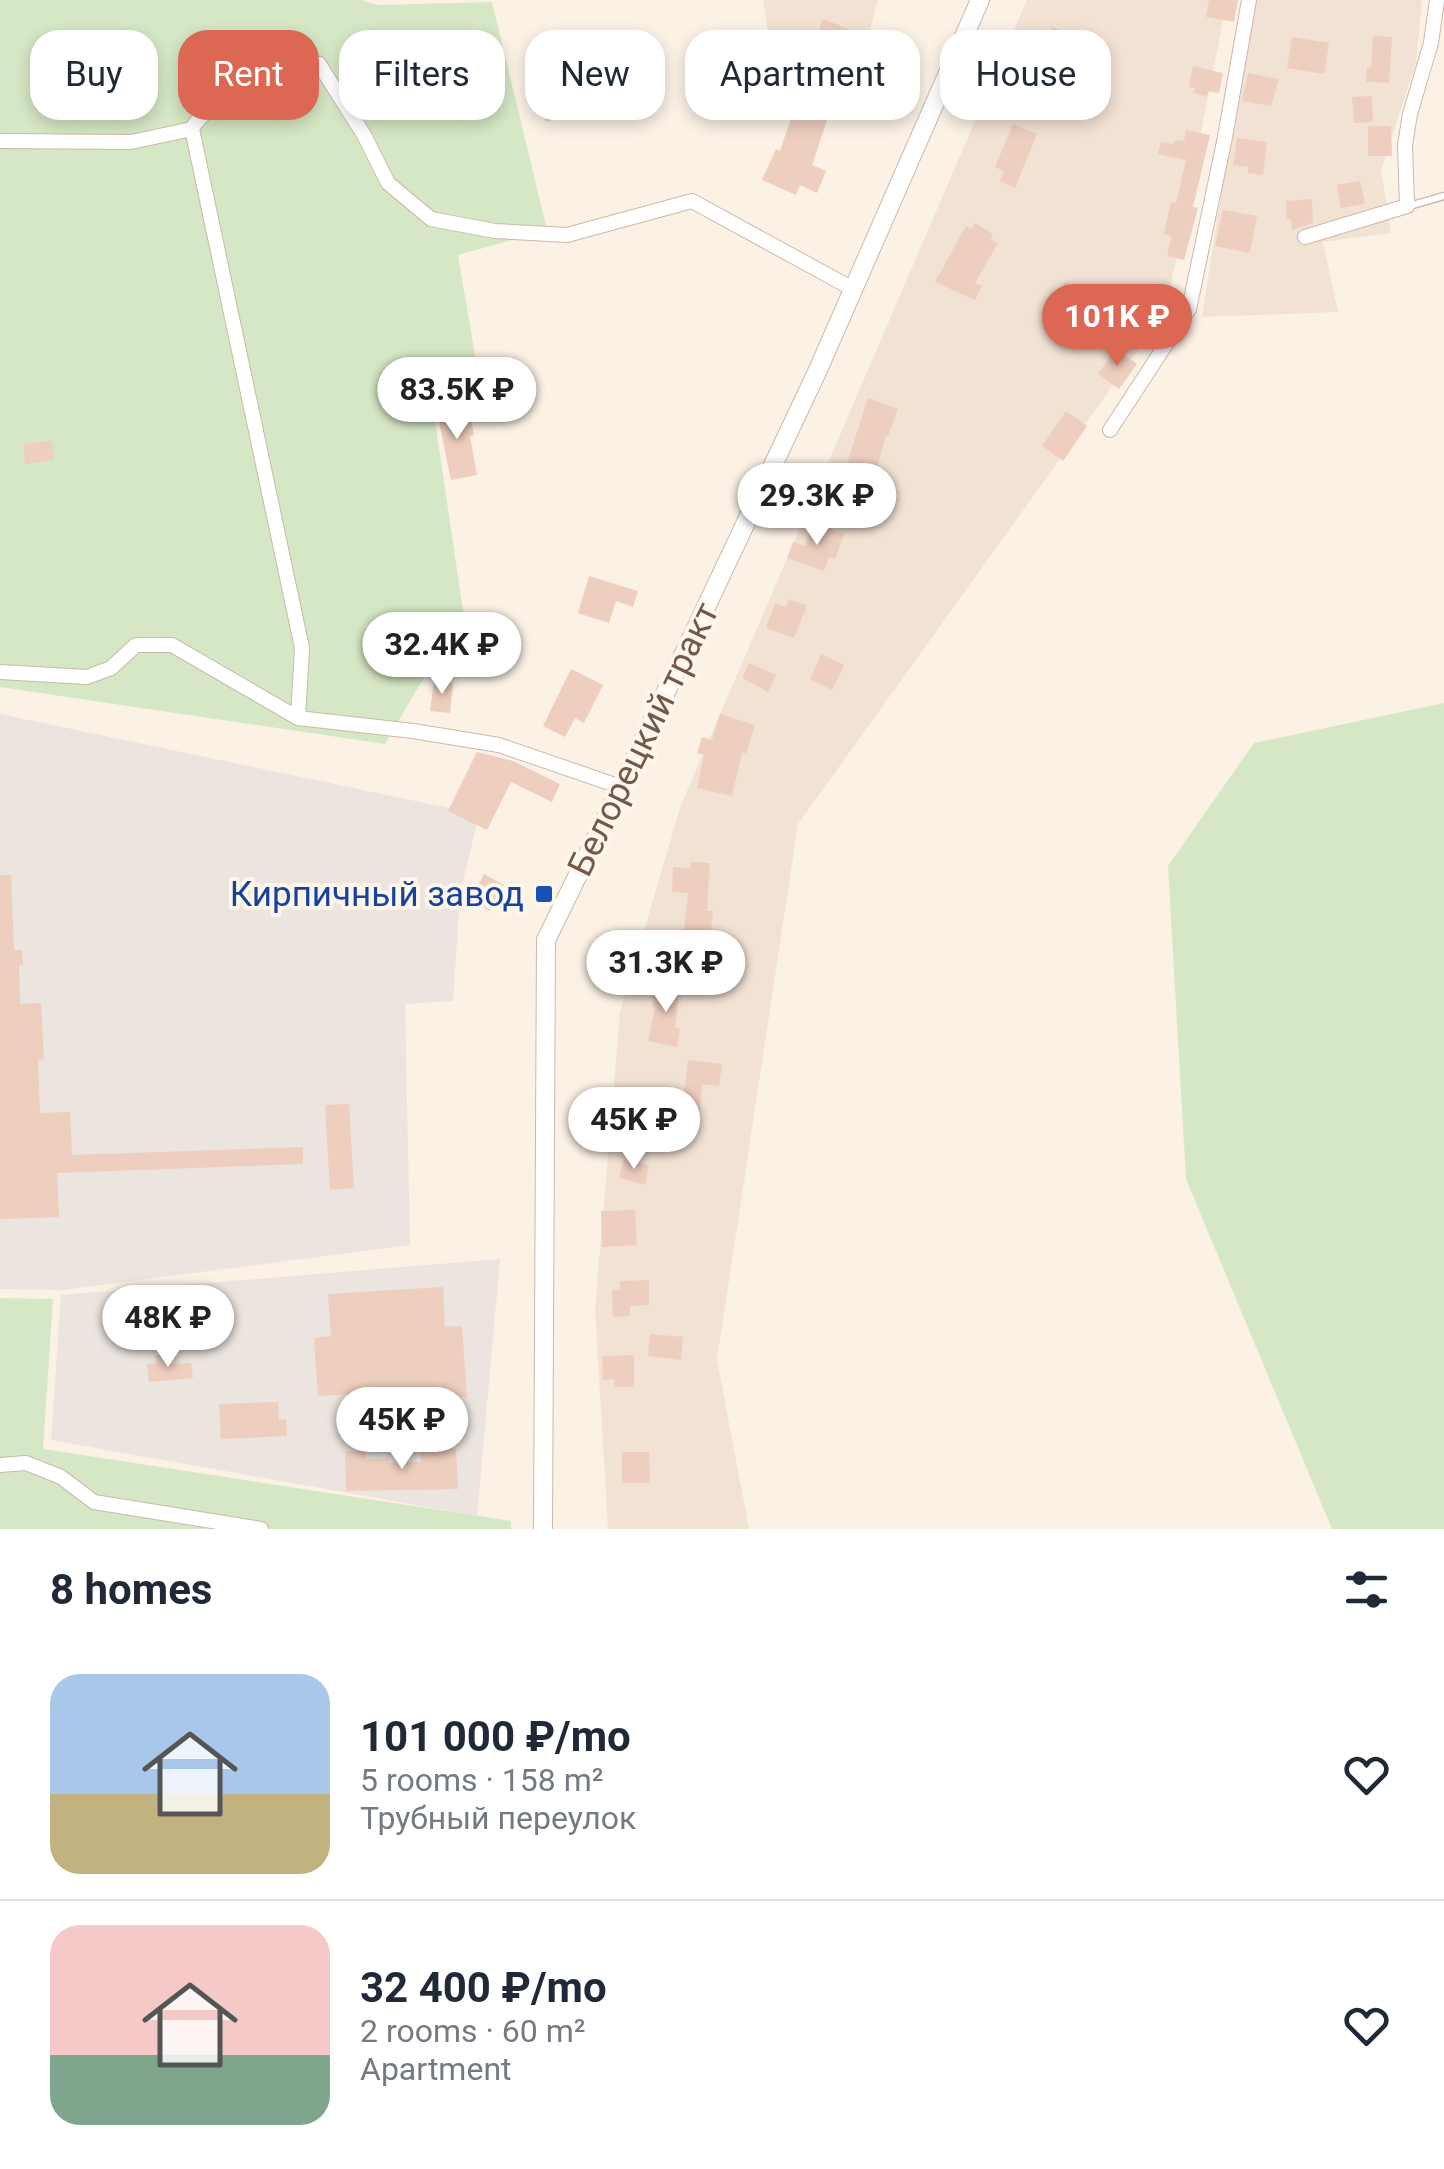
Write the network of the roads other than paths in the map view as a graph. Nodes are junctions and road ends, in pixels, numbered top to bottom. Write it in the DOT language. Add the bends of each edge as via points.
graph roads {
  1 [pos="980,0"];
  2 [pos="1249,0"];
  3 [pos="1436,0"];
  4 [pos="192,130"];
  5 [pos="0,141"];
  6 [pos="1444,196"];
  7 [pos="1407,206"];
  8 [pos="1305,237"];
  9 [pos="853,289"];
  10 [pos="1110,430"];
  11 [pos="0,672"];
  12 [pos="298,718"];
  13 [pos="622,787"];
  14 [pos="0,1465"];
  15 [pos="261,1529"];
  16 [pos="543,1529"];
  1 -- 9 [label="street, Белорецкий тракт"];
  2 -- 10 [label="street" via="1189,309"];
  3 -- 7 [label="street" via="1405,145"];
  4 -- 5 [label="street" via="131,142"];
  4 -- 9 [label="street" via="198,118 253,87 319,64 388,183 430,219 567,235 692,201"];
  4 -- 12 [label="street" via="302,648"];
  6 -- 7 [label="lane"];
  7 -- 8 [label="street"];
  9 -- 13 [label="street, Белорецкий тракт"];
  11 -- 12 [label="street" via="87,678 111,668 136,645 172,646"];
  12 -- 13 [label="street" via="499,745"];
  13 -- 16 [label="street, Белорецкий тракт" via="546,940"];
  14 -- 15 [label="street" via="26,1463 62,1476 94,1502"];
}
